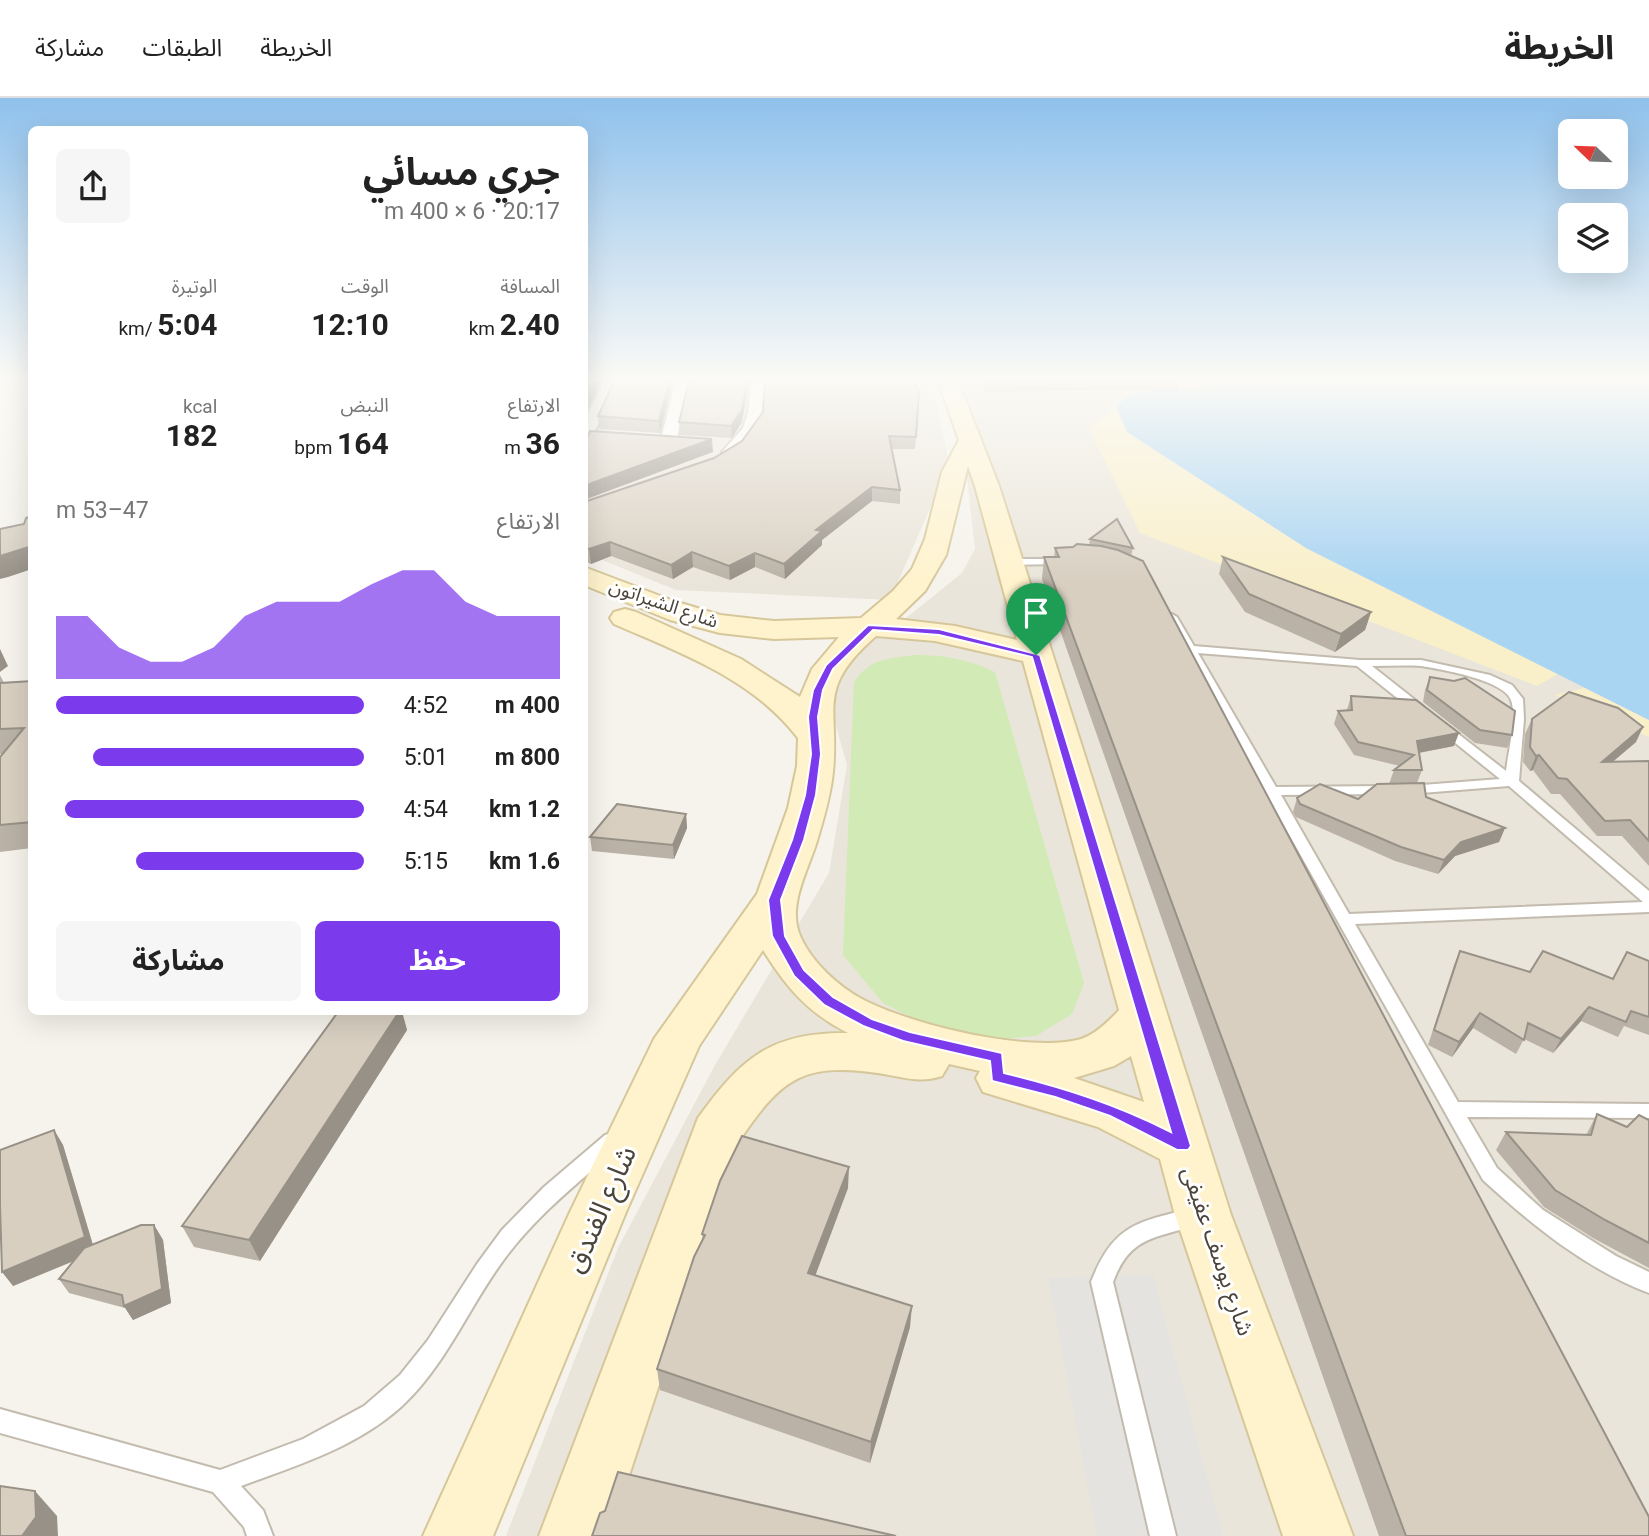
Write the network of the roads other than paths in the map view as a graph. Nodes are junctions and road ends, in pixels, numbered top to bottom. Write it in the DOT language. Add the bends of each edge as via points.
graph roads {
  1 [pos="730,448"];
  2 [pos="964,448"];
  3 [pos="972,448"];
  4 [pos="717,452"];
  5 [pos="1009,562"];
  6 [pos="1073,562"];
  7 [pos="588,577"];
  8 [pos="588,602"];
  9 [pos="1165,605"];
  10 [pos="871,627"];
  11 [pos="1190,649"];
  12 [pos="1036,655"];
  13 [pos="1360,663"];
  14 [pos="815,736"];
  15 [pos="1512,782"];
  16 [pos="1272,791"];
  17 [pos="1649,899"];
  18 [pos="775,900"];
  19 [pos="1649,907"];
  20 [pos="1344,919"];
  21 [pos="1142,1016"];
  22 [pos="997,1067"];
  23 [pos="1452,1110"];
  24 [pos="1649,1111"];
  25 [pos="643,1114"];
  26 [pos="1183,1146"];
  27 [pos="1203,1214"];
  28 [pos="1649,1283"];
  29 [pos="0,1421"];
  30 [pos="220,1482"];
  31 [pos="260,1536"];
  32 [pos="458,1536"];
  33 [pos="575,1536"];
  34 [pos="1163,1536"];
  35 [pos="1318,1536"];
  1 -- 4 [label="street"];
  2 -- 10 [label="street" via="925,570"];
  3 -- 5 [label="street, شارع يوسف عفيفى"];
  5 -- 6 [label="lane"];
  5 -- 12 [label="street, شارع يوسف عفيفى"];
  7 -- 10 [label="street, شارع الشيراتون" via="690,616 739,628 795,632"];
  8 -- 14 [label="street, شارع الشيراتون" via="716,658 752,679 789,704"];
  9 -- 11 [label="lane"];
  10 -- 12 [label="street, شارع الشيراتون" via="939,632"];
  10 -- 14 [label="street" via="829,667 818,690"];
  11 -- 13 [label="lane"];
  11 -- 16 [label="lane"];
  12 -- 21 [label="street, شارع يوسف عفيفى"];
  13 -- 15 [label="lane"];
  13 -- 15 [label="lane" via="1448,667 1508,688 1517,699 1518,719"];
  14 -- 18 [label="street" via="810,795"];
  15 -- 16 [label="lane" via="1423,790"];
  15 -- 17 [label="lane"];
  16 -- 20 [label="lane"];
  18 -- 22 [label="street" via="778,936 799,973 829,1001 867,1023"];
  18 -- 25 [label="street, شارع الفندق" via="678,1039"];
  19 -- 20 [label="lane"];
  20 -- 23 [label="lane"];
  21 -- 22 [label="street" via="1123,1038 1091,1056"];
  21 -- 26 [label="street, شارع يوسف عفيفى"];
  22 -- 26 [label="street" via="1116,1112"];
  22 -- 33 [label="street" via="877,1054 811,1053 775,1066 740,1099 716,1133"];
  23 -- 24 [label="lane"];
  23 -- 28 [label="lane" via="1490,1174 1536,1216"];
  25 -- 30 [label="lane" via="540,1204 498,1250 436,1349 393,1398 347,1432"];
  25 -- 32 [label="street, شارع الفندق"];
  26 -- 27 [label="street, شارع يوسف عفيفى"];
  27 -- 34 [label="lane" via="1137,1231 1108,1261 1102,1282"];
  27 -- 35 [label="street, شارع يوسف عفيفى"];
  29 -- 30 [label="lane"];
  30 -- 31 [label="lane" via="254,1519"];
}
